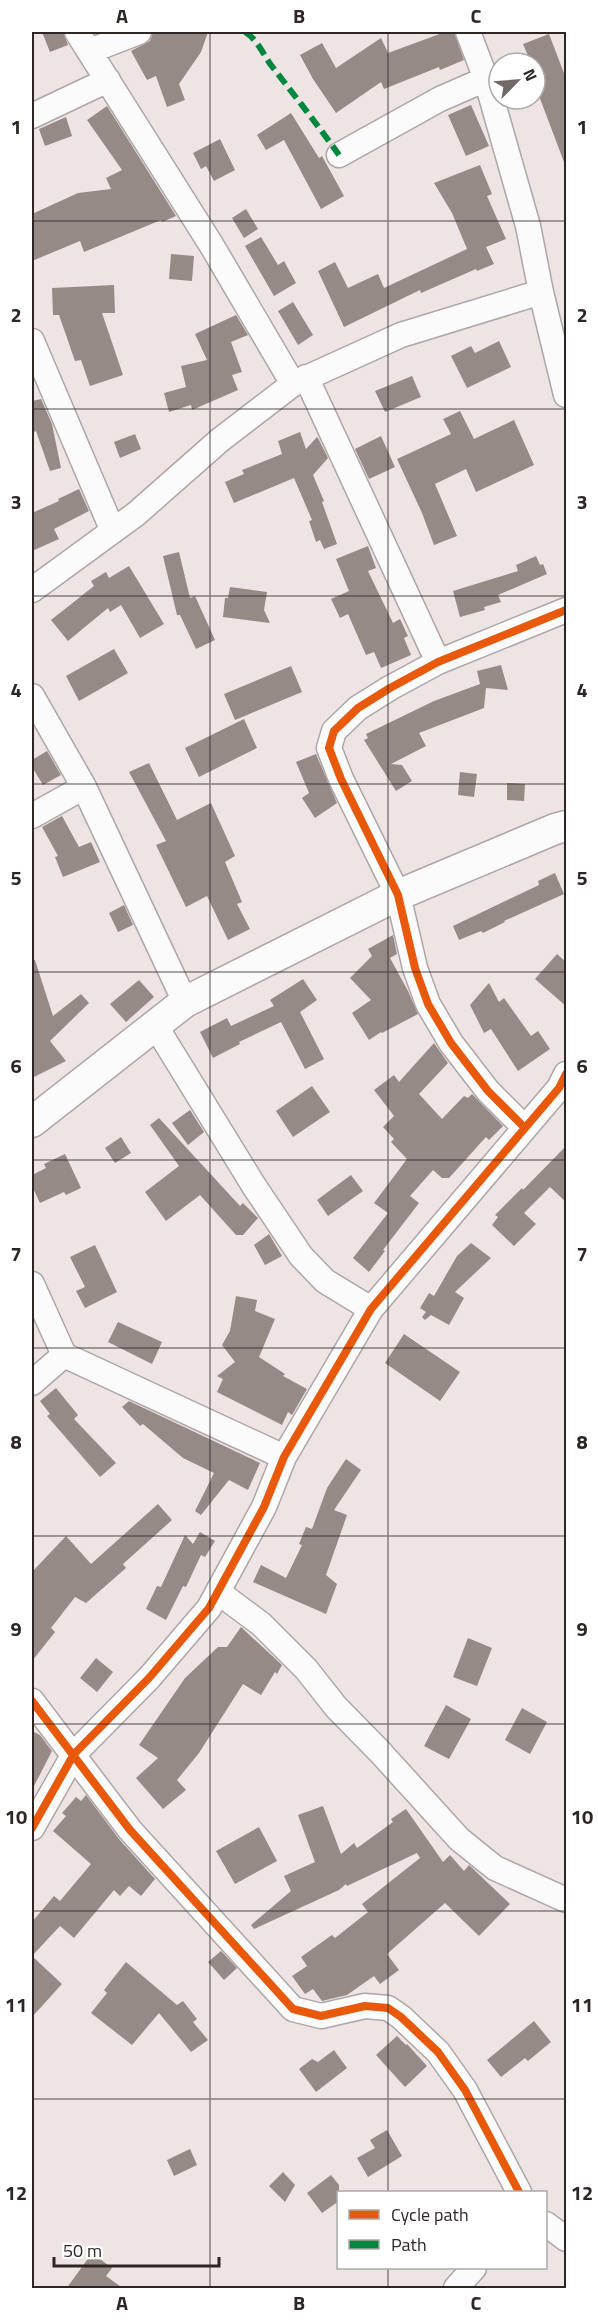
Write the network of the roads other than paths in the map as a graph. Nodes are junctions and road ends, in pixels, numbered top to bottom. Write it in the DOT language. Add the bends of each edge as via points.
graph roads {
  1 [pos="77,32"];
  2 [pos="139,32"];
  3 [pos="468,32"];
  4 [pos="90,51"];
  5 [pos="486,79"];
  6 [pos="108,80"];
  7 [pos="32,116"];
  8 [pos="339,155"];
  9 [pos="541,292"];
  10 [pos="32,341"];
  11 [pos="300,380"];
  12 [pos="567,395"];
  13 [pos="112,529"];
  14 [pos="32,590"];
  15 [pos="567,610"];
  16 [pos="438,662"];
  17 [pos="32,696"];
  18 [pos="84,787"];
  19 [pos="32,816"];
  20 [pos="567,826"];
  21 [pos="398,895"];
  22 [pos="186,1002"];
  23 [pos="155,1025"];
  24 [pos="567,1074"];
  25 [pos="32,1122"];
  26 [pos="525,1128"];
  27 [pos="32,1284"];
  28 [pos="371,1309"];
  29 [pos="64,1355"];
  30 [pos="32,1383"];
  31 [pos="284,1457"];
  32 [pos="218,1592"];
  33 [pos="32,1701"];
  34 [pos="74,1754"];
  35 [pos="32,1828"];
  36 [pos="567,1900"];
  37 [pos="518,2191"];
  38 [pos="547,2225"];
  39 [pos="567,2239"];
  40 [pos="473,2269"];
  41 [pos="456,2289"];
  1 -- 4 [label="street"];
  2 -- 4 [label="street"];
  3 -- 5 [label="street"];
  4 -- 6 [label="street"];
  5 -- 8 [label="street" via="440,99"];
  5 -- 9 [label="street" via="528,226"];
  6 -- 7 [label="street"];
  6 -- 11 [label="street"];
  9 -- 11 [label="street" via="401,335"];
  9 -- 12 [label="street"];
  10 -- 13 [label="street"];
  11 -- 13 [label="street" via="220,440 136,514"];
  11 -- 16 [label="street"];
  13 -- 14 [label="street"];
  15 -- 16 [label="street"];
  16 -- 21 [label="street" via="358,708 334,731 329,748"];
  17 -- 18 [label="street"];
  18 -- 19 [label="street"];
  18 -- 22 [label="street"];
  20 -- 21 [label="street"];
  21 -- 22 [label="street"];
  21 -- 26 [label="street" via="428,1004 451,1043 482,1083"];
  22 -- 23 [label="street"];
  23 -- 25 [label="street"];
  23 -- 28 [label="street" via="301,1257 325,1281"];
  24 -- 26 [label="street"];
  26 -- 28 [label="street"];
  27 -- 29 [label="street"];
  28 -- 31 [label="street"];
  29 -- 30 [label="street"];
  29 -- 31 [label="street"];
  31 -- 32 [label="street" via="264,1507"];
  32 -- 34 [label="street" via="149,1678"];
  32 -- 36 [label="street" via="261,1624 306,1669 336,1707 459,1839 495,1868"];
  33 -- 34 [label="street"];
  34 -- 35 [label="street"];
  34 -- 37 [label="street" via="130,1830 293,2009 321,2016 365,2006 387,2008 438,2052 465,2090"];
  38 -- 39 [label="street"];
  40 -- 41 [label="street"];
}
